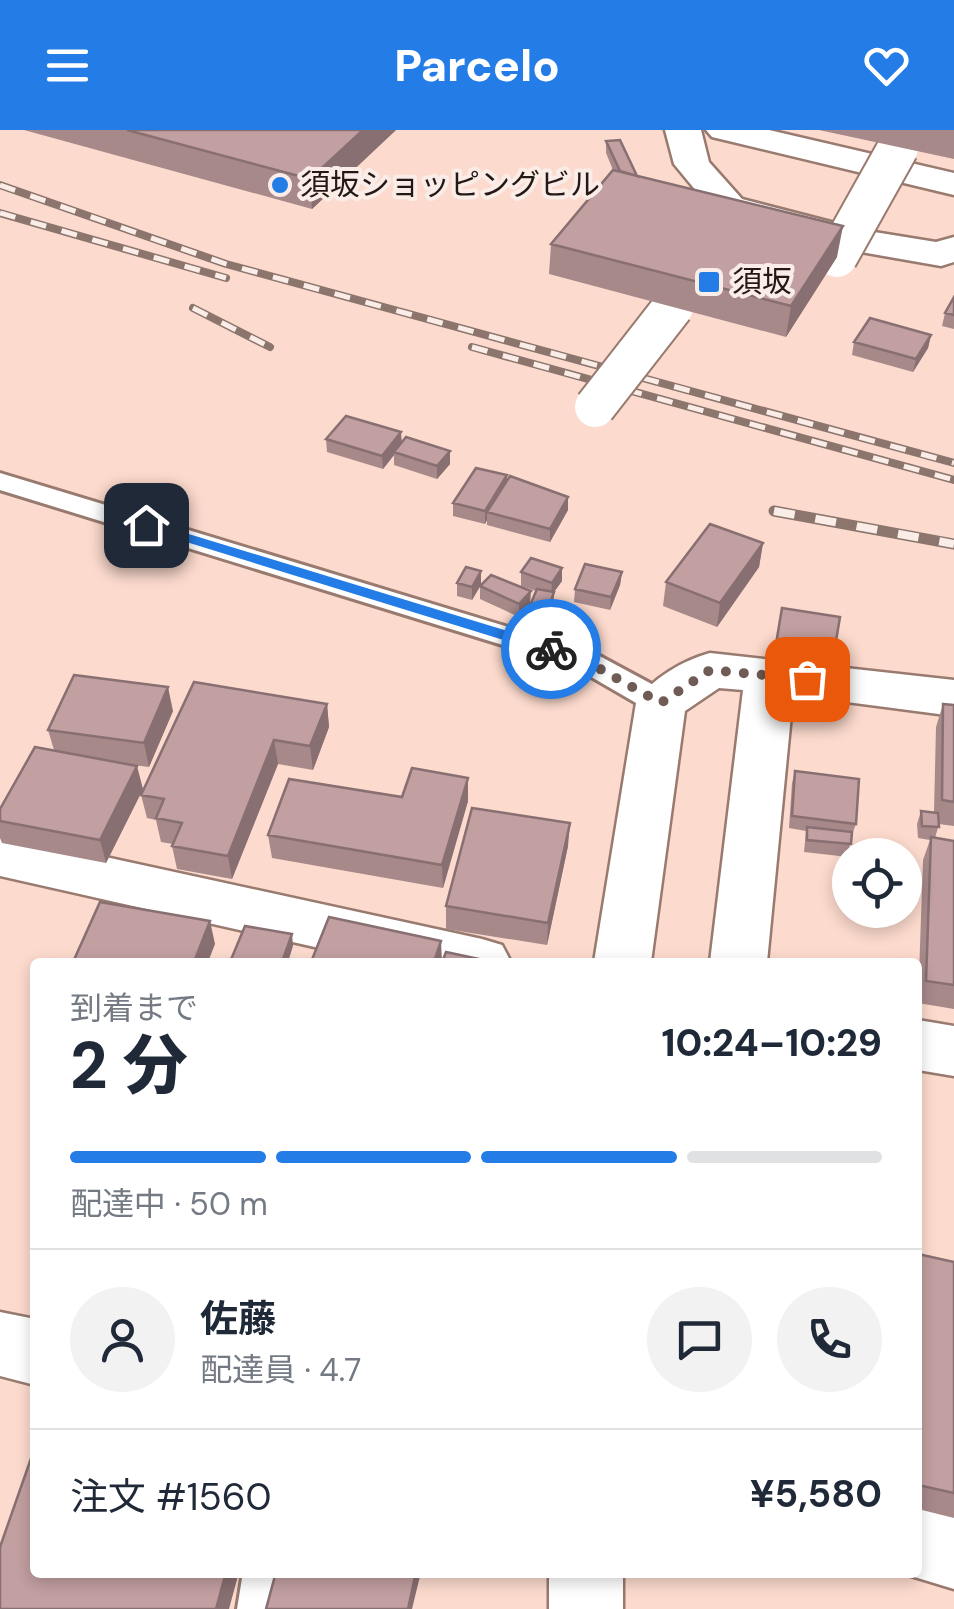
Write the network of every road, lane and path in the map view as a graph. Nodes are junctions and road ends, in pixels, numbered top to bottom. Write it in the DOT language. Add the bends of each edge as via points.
graph roads {
  1 [pos="684,130"];
  2 [pos="724,130"];
  3 [pos="898,148"];
  4 [pos="954,184"];
  5 [pos="954,248"];
  6 [pos="837,256"];
  7 [pos="673,307"];
  8 [pos="595,407"];
  9 [pos="0,481"];
  10 [pos="770,674"];
  11 [pos="954,698"];
  12 [pos="661,703"];
  13 [pos="0,856"];
  14 [pos="464,958"];
  15 [pos="623,958"];
  16 [pos="738,958"];
  17 [pos="922,1046"];
  18 [pos="954,1051"];
  19 [pos="0,1344"];
  20 [pos="30,1351"];
  21 [pos="922,1545"];
  22 [pos="954,1552"];
  23 [pos="263,1578"];
  24 [pos="586,1578"];
  25 [pos="259,1609"];
  26 [pos="586,1609"];
  1 -- 5 [label="street" via="692,164 729,207 861,241 941,254"];
  2 -- 4 [label="street"];
  3 -- 6 [label="street, bridge"];
  7 -- 8 [label="street, bridge"];
  9 -- 12 [label="lane" via="584,660"];
  10 -- 11 [label="street"];
  10 -- 12 [label="street" via="710,670"];
  10 -- 16 [label="street"];
  12 -- 15 [label="street"];
  13 -- 14 [label="street"];
  17 -- 18 [label="street"];
  19 -- 20 [label="street"];
  21 -- 22 [label="street"];
  23 -- 25 [label="lane"];
  24 -- 26 [label="street"];
}
